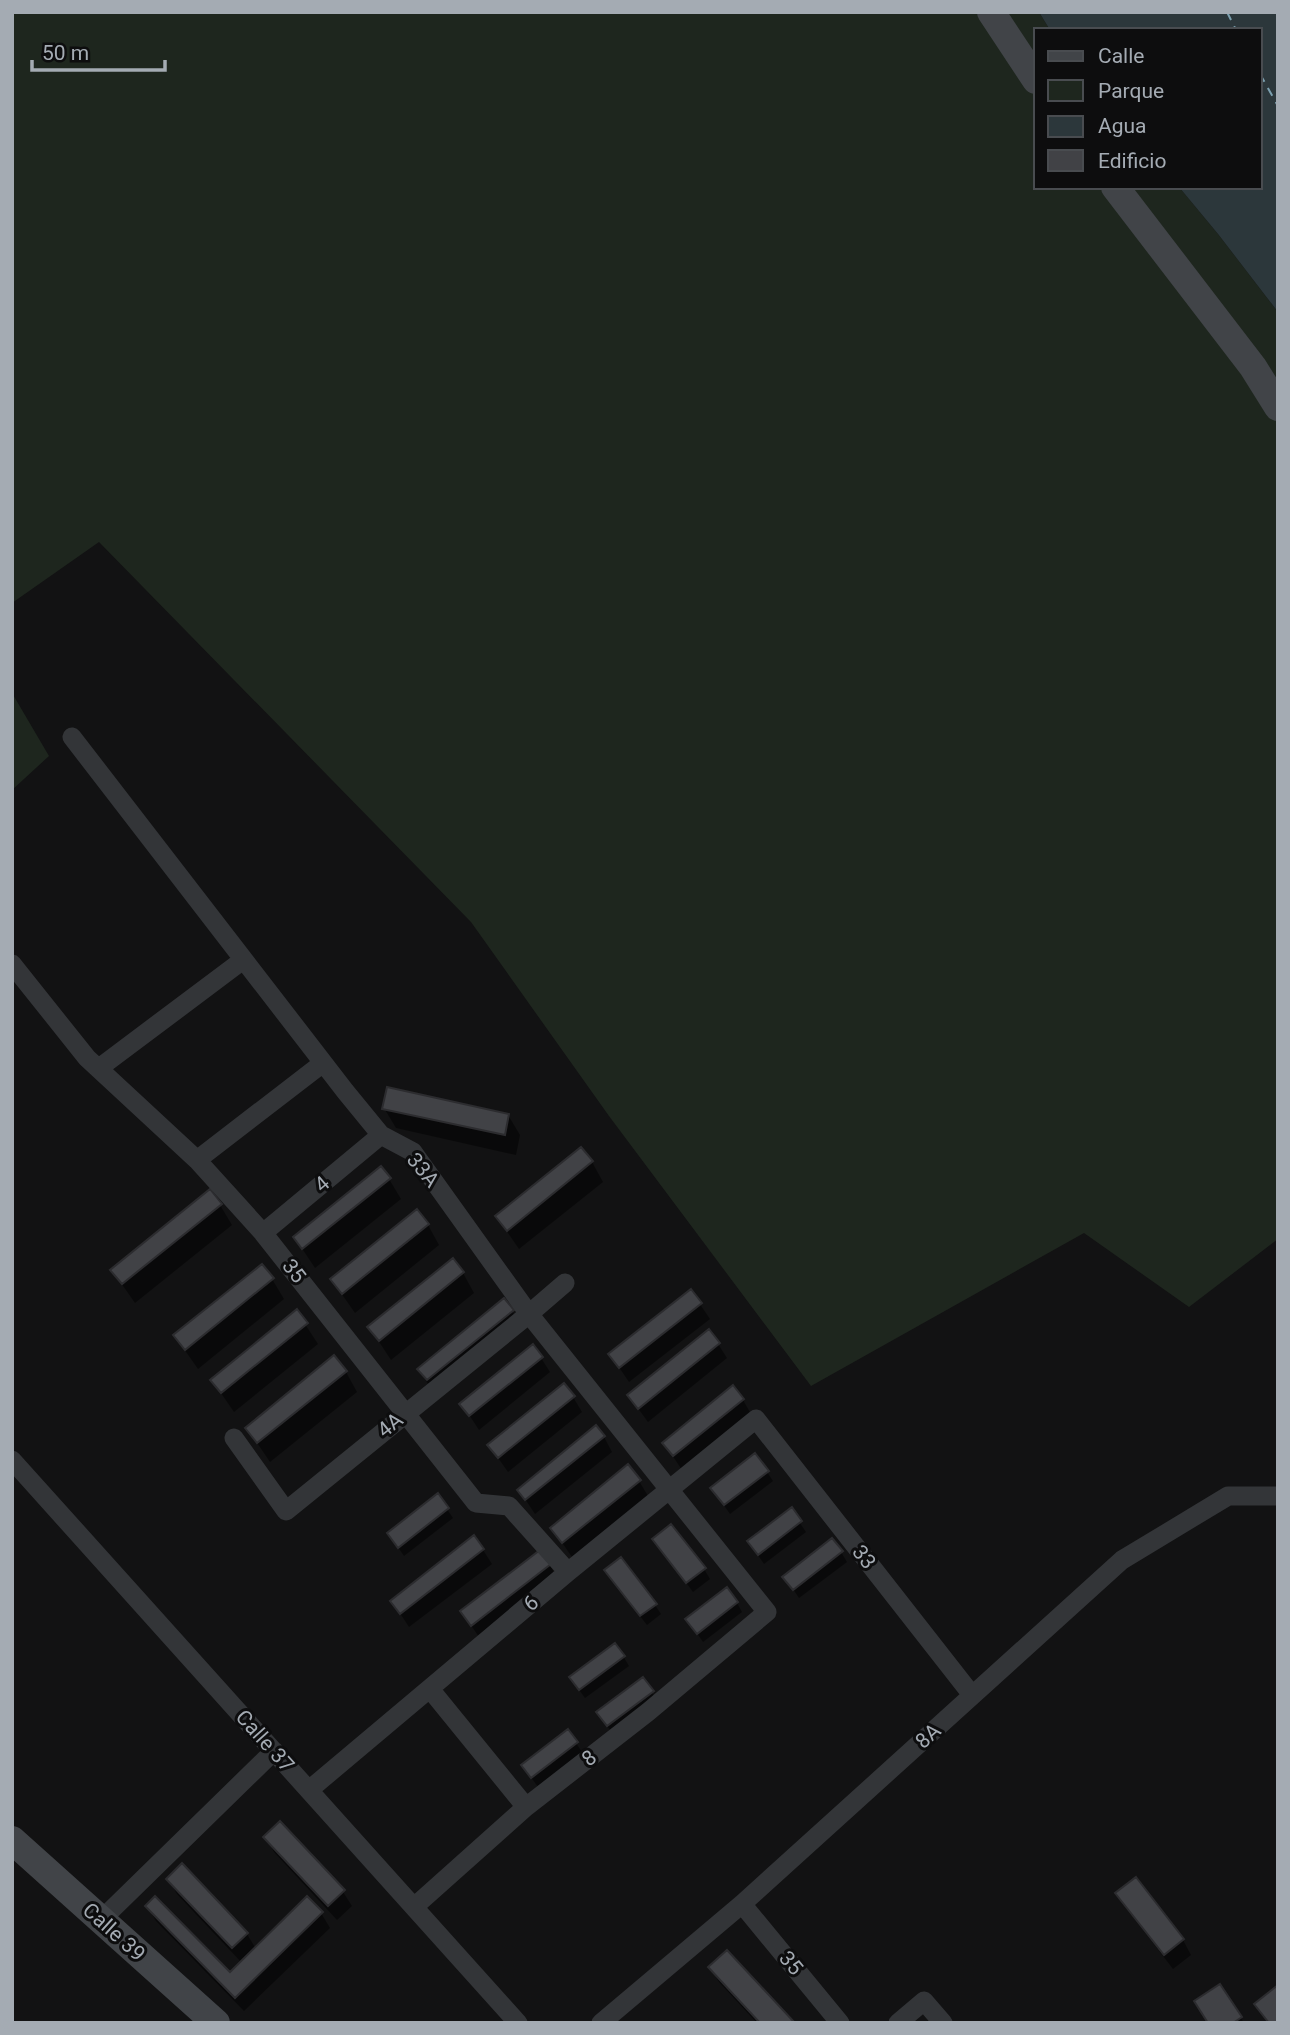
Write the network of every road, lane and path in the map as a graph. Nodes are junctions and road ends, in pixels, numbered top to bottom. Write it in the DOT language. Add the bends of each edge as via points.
graph roads {
  1 [pos="991,12"];
  2 [pos="1034,77"];
  3 [pos="1117,189"];
  4 [pos="1278,407"];
  5 [pos="72,737"];
  6 [pos="243,960"];
  7 [pos="12,964"];
  8 [pos="323,1063"];
  9 [pos="99,1069"];
  10 [pos="381,1135"];
  11 [pos="197,1160"];
  12 [pos="263,1233"];
  13 [pos="565,1283"];
  14 [pos="529,1314"];
  15 [pos="406,1412"];
  16 [pos="756,1419"];
  17 [pos="234,1438"];
  18 [pos="12,1460"];
  19 [pos="668,1490"];
  20 [pos="1278,1496"];
  21 [pos="568,1572"];
  22 [pos="767,1612"];
  23 [pos="430,1689"];
  24 [pos="972,1695"];
  25 [pos="274,1751"];
  26 [pos="309,1790"];
  27 [pos="526,1807"];
  28 [pos="12,1840"];
  29 [pos="742,1904"];
  30 [pos="414,1907"];
  31 [pos="100,1921"];
  32 [pos="216,2023"];
  33 [pos="518,2023"];
  34 [pos="601,2023"];
  35 [pos="840,2023"];
  36 [pos="898,2023"];
  37 [pos="943,2023"];
  1 -- 2 [label="street"];
  3 -- 4 [label="street" via="1253,367"];
  5 -- 6 [label="street, 33A"];
  6 -- 8 [label="street, 33A"];
  6 -- 9 [label="street"];
  7 -- 9 [label="street, 35"];
  8 -- 10 [label="street, 33A"];
  8 -- 11 [label="street"];
  9 -- 11 [label="street, 35"];
  10 -- 12 [label="street, 4"];
  10 -- 14 [label="street, 33A" via="413,1152"];
  11 -- 12 [label="street, 35"];
  12 -- 15 [label="street, 35"];
  13 -- 14 [label="street, 4A"];
  14 -- 15 [label="street, 4A"];
  14 -- 19 [label="street, 33A"];
  15 -- 17 [label="street, 4A" via="286,1511"];
  15 -- 21 [label="street, 35" via="476,1503 509,1506"];
  16 -- 19 [label="street, 6"];
  16 -- 24 [label="street, 33"];
  18 -- 25 [label="street, Calle 37"];
  19 -- 21 [label="street, 6"];
  19 -- 22 [label="street, 33A"];
  20 -- 24 [label="street, 8A" via="1228,1496 1122,1560"];
  21 -- 23 [label="street, 6"];
  22 -- 27 [label="street, 8"];
  23 -- 26 [label="street, 6"];
  23 -- 27 [label="street"];
  24 -- 29 [label="street, 8A"];
  25 -- 26 [label="street, Calle 37"];
  25 -- 31 [label="street"];
  26 -- 30 [label="street, Calle 37"];
  27 -- 30 [label="street, 8"];
  28 -- 31 [label="street, Calle 39"];
  29 -- 34 [label="street, 8A"];
  29 -- 35 [label="street, 35"];
  30 -- 33 [label="street, Calle 37"];
  31 -- 32 [label="street, Calle 39"];
  36 -- 37 [label="street" via="925,2001"];
}
